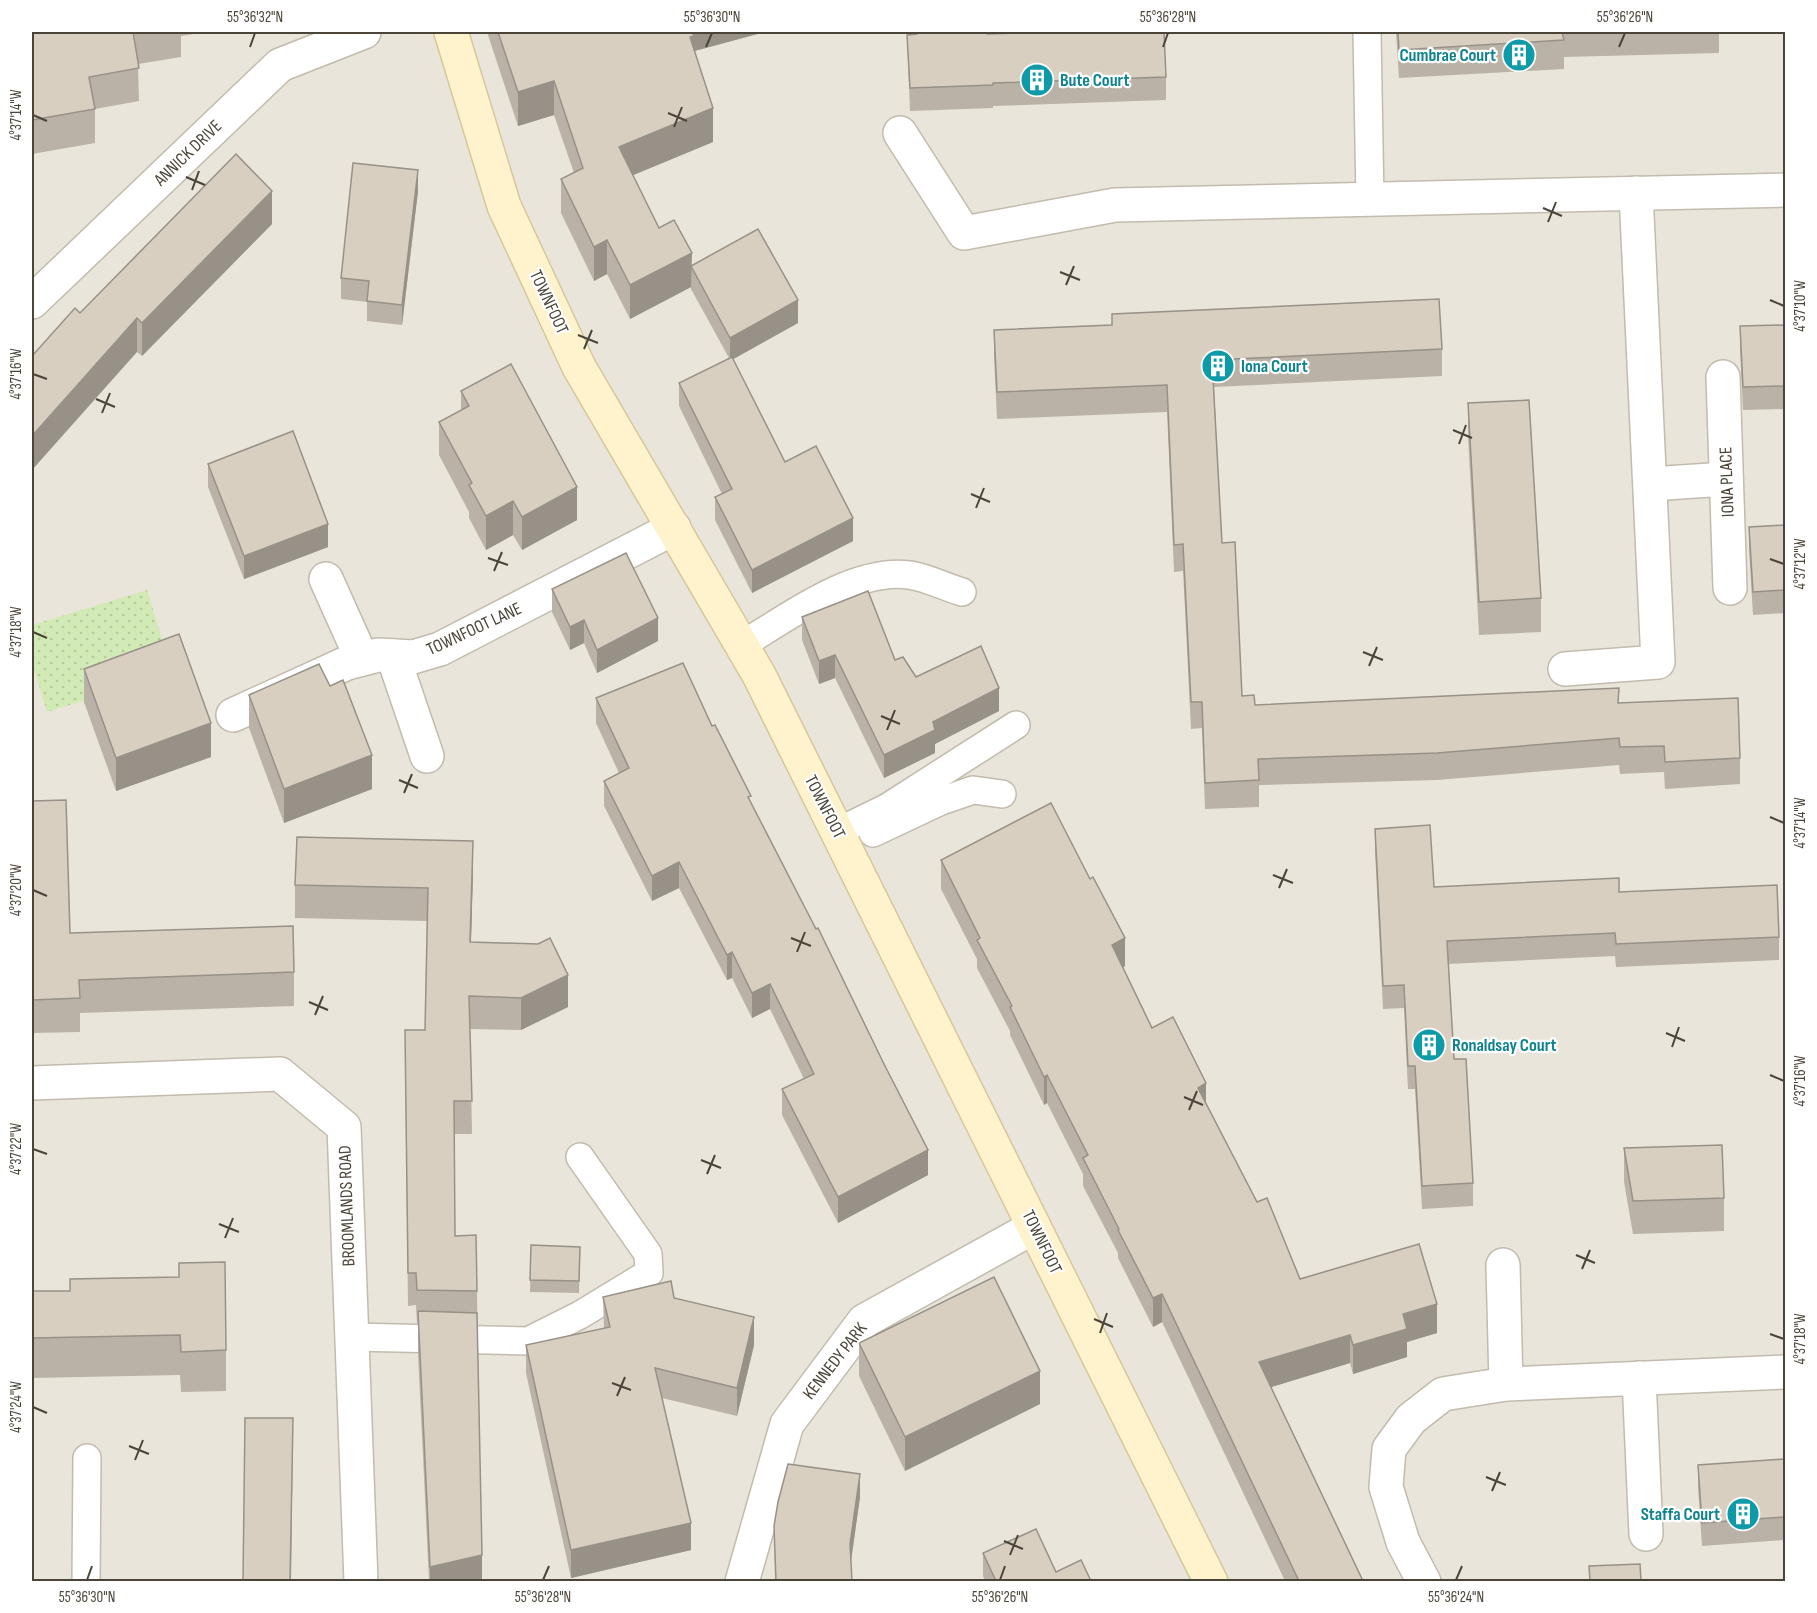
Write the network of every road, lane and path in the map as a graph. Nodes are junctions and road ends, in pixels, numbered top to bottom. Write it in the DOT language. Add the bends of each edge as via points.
graph roads {
  1 [pos="364,32"];
  2 [pos="451,32"];
  3 [pos="1367,32"];
  4 [pos="900,133"];
  5 [pos="1785,190"];
  6 [pos="1636,193"];
  7 [pos="1370,200"];
  8 [pos="32,302"];
  9 [pos="1722,377"];
  10 [pos="1726,479"];
  11 [pos="1650,484"];
  12 [pos="674,528"];
  13 [pos="326,579"];
  14 [pos="1730,588"];
  15 [pos="962,592"];
  16 [pos="742,645"];
  17 [pos="378,657"];
  18 [pos="1565,669"];
  19 [pos="233,715"];
  20 [pos="1017,725"];
  21 [pos="426,756"];
  22 [pos="1002,794"];
  23 [pos="841,839"];
  24 [pos="32,1083"];
  25 [pos="580,1157"];
  26 [pos="1034,1227"];
  27 [pos="1503,1265"];
  28 [pos="352,1337"];
  29 [pos="1785,1372"];
  30 [pos="1639,1378"];
  31 [pos="1506,1384"];
  32 [pos="87,1458"];
  33 [pos="1646,1534"];
  34 [pos="86,1581"];
  35 [pos="361,1581"];
  36 [pos="742,1581"];
  37 [pos="1211,1581"];
  38 [pos="1425,1581"];
  1 -- 8 [label="street, ANNICK DRIVE" via="280,65"];
  2 -- 12 [label="main road, TOWNFOOT" via="504,206 579,367"];
  3 -- 7 [label="lane"];
  4 -- 7 [label="street" via="964,233 1115,205"];
  5 -- 6 [label="street"];
  6 -- 7 [label="street"];
  6 -- 11 [label="street"];
  9 -- 10 [label="street, IONA PLACE"];
  10 -- 11 [label="street"];
  10 -- 14 [label="street, IONA PLACE"];
  11 -- 18 [label="street" via="1658,662"];
  12 -- 16 [label="main road, TOWNFOOT"];
  12 -- 17 [label="street, TOWNFOOT LANE" via="440,650 413,657"];
  13 -- 17 [label="street"];
  15 -- 16 [label="lane" via="910,575 880,576 833,590"];
  16 -- 23 [label="main road, TOWNFOOT"];
  17 -- 19 [label="street, TOWNFOOT LANE" via="347,663"];
  17 -- 21 [label="street"];
  20 -- 23 [label="lane"];
  22 -- 23 [label="lane" via="973,790"];
  23 -- 26 [label="main road, TOWNFOOT"];
  24 -- 28 [label="street, BROOMLANDS ROAD" via="280,1074 344,1127"];
  25 -- 28 [label="lane" via="648,1254 649,1273 528,1341"];
  26 -- 36 [label="street, KENNEDY PARK" via="864,1321 787,1425"];
  26 -- 37 [label="main road, TOWNFOOT"];
  27 -- 31 [label="street"];
  28 -- 35 [label="street, BROOMLANDS ROAD"];
  29 -- 30 [label="street"];
  30 -- 31 [label="street"];
  30 -- 33 [label="street"];
  31 -- 38 [label="street" via="1443,1394 1411,1419 1389,1449 1386,1487 1403,1542"];
  32 -- 34 [label="lane"];
}
